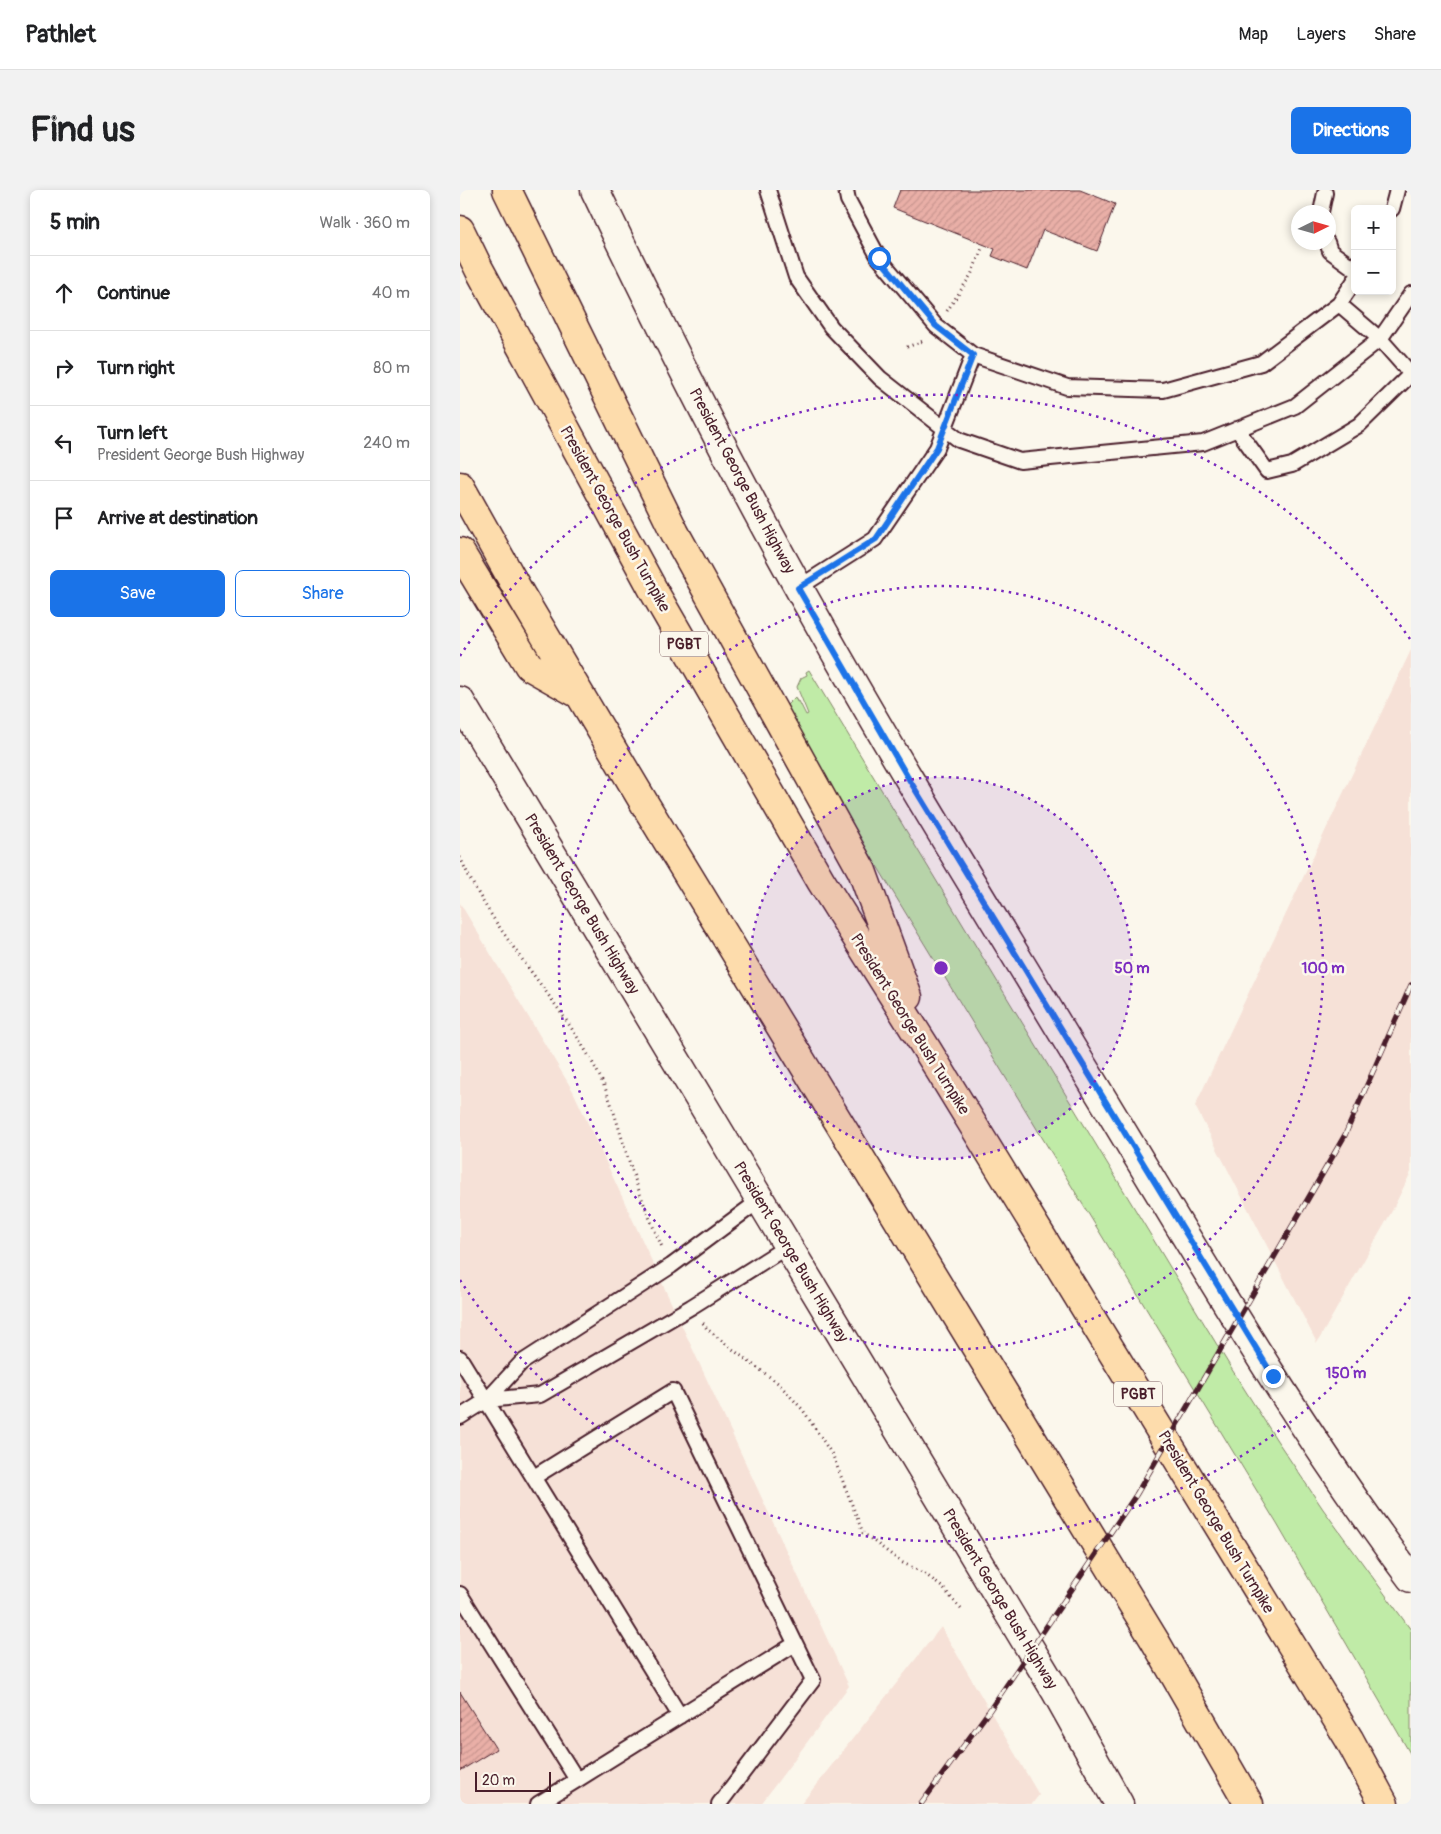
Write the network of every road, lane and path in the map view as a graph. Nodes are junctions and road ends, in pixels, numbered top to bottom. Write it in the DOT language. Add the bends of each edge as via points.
graph roads {
  1 [pos="507,190"];
  2 [pos="595,190"];
  3 [pos="768,190"];
  4 [pos="846,190"];
  5 [pos="1397,190"];
  6 [pos="1325,193"];
  7 [pos="1322,205"];
  8 [pos="1393,205"];
  9 [pos="460,230"];
  10 [pos="983,246"];
  11 [pos="1330,250"];
  12 [pos="1351,266"];
  13 [pos="1351,286"];
  14 [pos="1411,294"];
  15 [pos="1339,304"];
  16 [pos="944,314"];
  17 [pos="928,339"];
  18 [pos="1380,339"];
  19 [pos="907,347"];
  20 [pos="973,355"];
  21 [pos="945,428"];
  22 [pos="1238,429"];
  23 [pos="460,486"];
  24 [pos="460,552"];
  25 [pos="798,588"];
  26 [pos="579,694"];
  27 [pos="460,701"];
  28 [pos="926,1048"];
  29 [pos="760,1200"];
  30 [pos="788,1246"];
  31 [pos="460,1358"];
  32 [pos="486,1400"];
  33 [pos="460,1416"];
  34 [pos="534,1477"];
  35 [pos="1411,1578"];
  36 [pos="460,1594"];
  37 [pos="795,1644"];
  38 [pos="680,1716"];
  39 [pos="577,1780"];
  40 [pos="538,1804"];
  41 [pos="719,1804"];
  42 [pos="1119,1804"];
  43 [pos="1249,1804"];
  44 [pos="1384,1804"];
  1 -- 28 [label="highway" via="675,533 862,871"];
  2 -- 25 [label="main road, President George Bush Highway" via="706,414"];
  3 -- 21 [label="lane" via="796,277 831,327 880,378"];
  4 -- 20 [label="lane" via="848,200 879,258 936,326"];
  5 -- 8 [label="lane"];
  6 -- 7 [label="lane"];
  9 -- 28 [label="highway, President George Bush Turnpike / PGBT" via="656,595 821,881"];
  10 -- 16 [label="path" via="971,275"];
  11 -- 12 [label="lane"];
  13 -- 15 [label="lane"];
  14 -- 18 [label="lane"];
  15 -- 18 [label="lane"];
  15 -- 20 [label="lane" via="1261,363 1163,390 1066,387"];
  17 -- 19 [label="path"];
  18 -- 22 [label="lane" via="1295,406"];
  18 -- 22 [label="lane" via="1411,374 1359,425 1292,465 1267,471"];
  20 -- 21 [label="lane"];
  21 -- 22 [label="lane" via="959,440 1020,461 1203,443"];
  21 -- 25 [label="lane" via="937,448 876,539"];
  23 -- 26 [label="highway"];
  24 -- 26 [label="highway" via="529,666"];
  25 -- 35 [label="main road, President George Bush Highway" via="907,776 1263,1360 1323,1454"];
  26 -- 43 [label="highway" via="1155,1641"];
  27 -- 29 [label="main road, President George Bush Highway"];
  28 -- 44 [label="highway, President George Bush Turnpike / PGBT" via="1344,1730"];
  29 -- 30 [label="main road, President George Bush Highway"];
  29 -- 32 [label="lane" via="671,1266 521,1363"];
  30 -- 32 [label="lane" via="540,1395"];
  30 -- 42 [label="main road, President George Bush Highway" via="1055,1690"];
  31 -- 32 [label="lane"];
  32 -- 33 [label="lane"];
  32 -- 34 [label="lane"];
  34 -- 37 [label="lane" via="672,1391"];
  34 -- 38 [label="lane"];
  36 -- 39 [label="lane"];
  37 -- 38 [label="lane"];
  37 -- 41 [label="lane" via="813,1680"];
  38 -- 39 [label="lane"];
  39 -- 40 [label="lane"];
}
